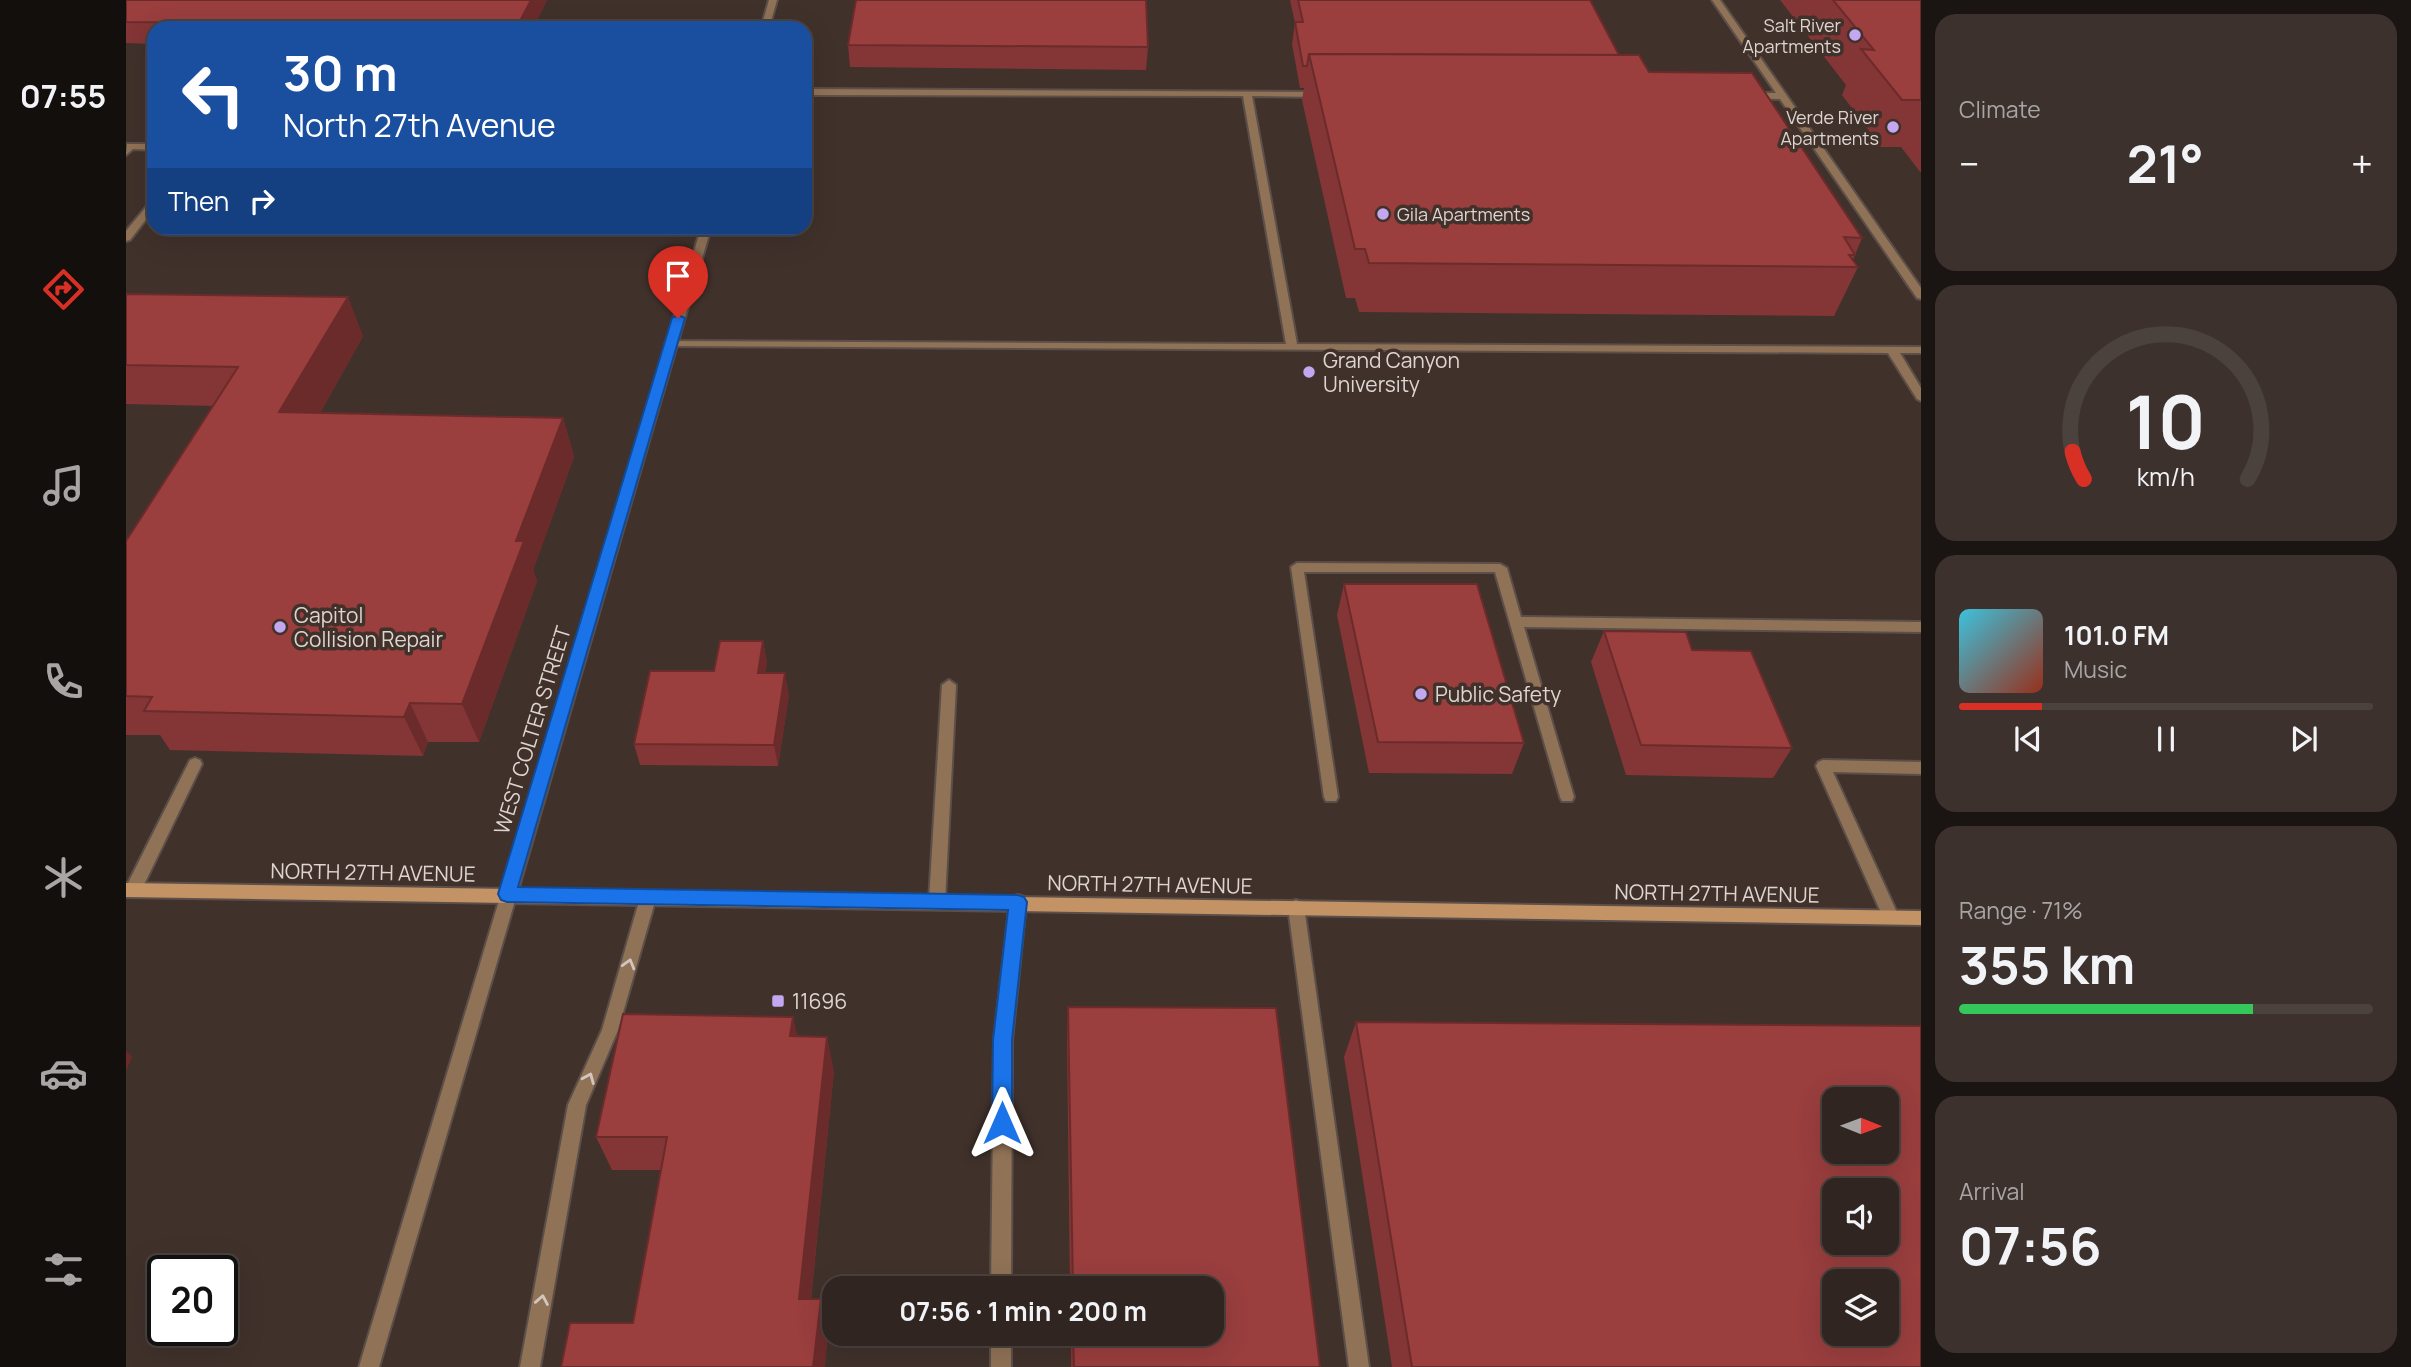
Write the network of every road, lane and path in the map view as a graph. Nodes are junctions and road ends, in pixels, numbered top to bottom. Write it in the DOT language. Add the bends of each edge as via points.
graph roads {
  1 [pos="774,0"];
  2 [pos="1716,0"];
  3 [pos="767,21"];
  4 [pos="812,92"];
  5 [pos="1247,94"];
  6 [pos="1329,94"];
  7 [pos="1742,96"];
  8 [pos="1783,96"];
  9 [pos="147,147"];
  10 [pos="126,152"];
  11 [pos="147,212"];
  12 [pos="704,235"];
  13 [pos="126,238"];
  14 [pos="1921,296"];
  15 [pos="671,344"];
  16 [pos="1292,346"];
  17 [pos="1892,350"];
  18 [pos="1921,350"];
  19 [pos="1921,397"];
  20 [pos="1516,622"];
  21 [pos="1921,627"];
  22 [pos="949,685"];
  23 [pos="195,764"];
  24 [pos="1921,768"];
  25 [pos="1331,797"];
  26 [pos="1567,797"];
  27 [pos="129,890"];
  28 [pos="507,894"];
  29 [pos="648,898"];
  30 [pos="937,901"];
  31 [pos="1018,902"];
  32 [pos="1296,907"];
  33 [pos="1891,918"];
  34 [pos="1921,918"];
  35 [pos="1001,1276"];
  36 [pos="1001,1346"];
  37 [pos="369,1367"];
  38 [pos="530,1367"];
  39 [pos="1001,1367"];
  40 [pos="1359,1367"];
  1 -- 3 [label="street"];
  2 -- 8 [label="street"];
  4 -- 5 [label="street"];
  5 -- 6 [label="street"];
  5 -- 16 [label="street"];
  7 -- 8 [label="street"];
  8 -- 14 [label="street"];
  9 -- 10 [label="street" via="130,146"];
  11 -- 13 [label="street"];
  12 -- 15 [label="street, WEST COLTER STREET"];
  15 -- 16 [label="street"];
  15 -- 28 [label="street, WEST COLTER STREET"];
  16 -- 17 [label="street"];
  17 -- 18 [label="street"];
  17 -- 19 [label="street"];
  20 -- 21 [label="street"];
  20 -- 25 [label="street" via="1500,568 1297,567"];
  20 -- 26 [label="street"];
  22 -- 30 [label="street"];
  23 -- 27 [label="street"];
  24 -- 33 [label="street" via="1823,766"];
  27 -- 28 [label="main road, NORTH 27TH AVENUE"];
  28 -- 29 [label="main road, NORTH 27TH AVENUE"];
  28 -- 37 [label="street, WEST COLTER STREET"];
  29 -- 30 [label="main road, NORTH 27TH AVENUE"];
  38 -- 29 [label="street, one-way" via="578,1105 610,1030"];
  30 -- 31 [label="main road, NORTH 27TH AVENUE"];
  31 -- 32 [label="main road, NORTH 27TH AVENUE"];
  31 -- 35 [label="street" via="1003,1040"];
  32 -- 33 [label="main road, NORTH 27TH AVENUE"];
  32 -- 40 [label="street"];
  33 -- 34 [label="main road, NORTH 27TH AVENUE"];
  36 -- 39 [label="street"];
}
